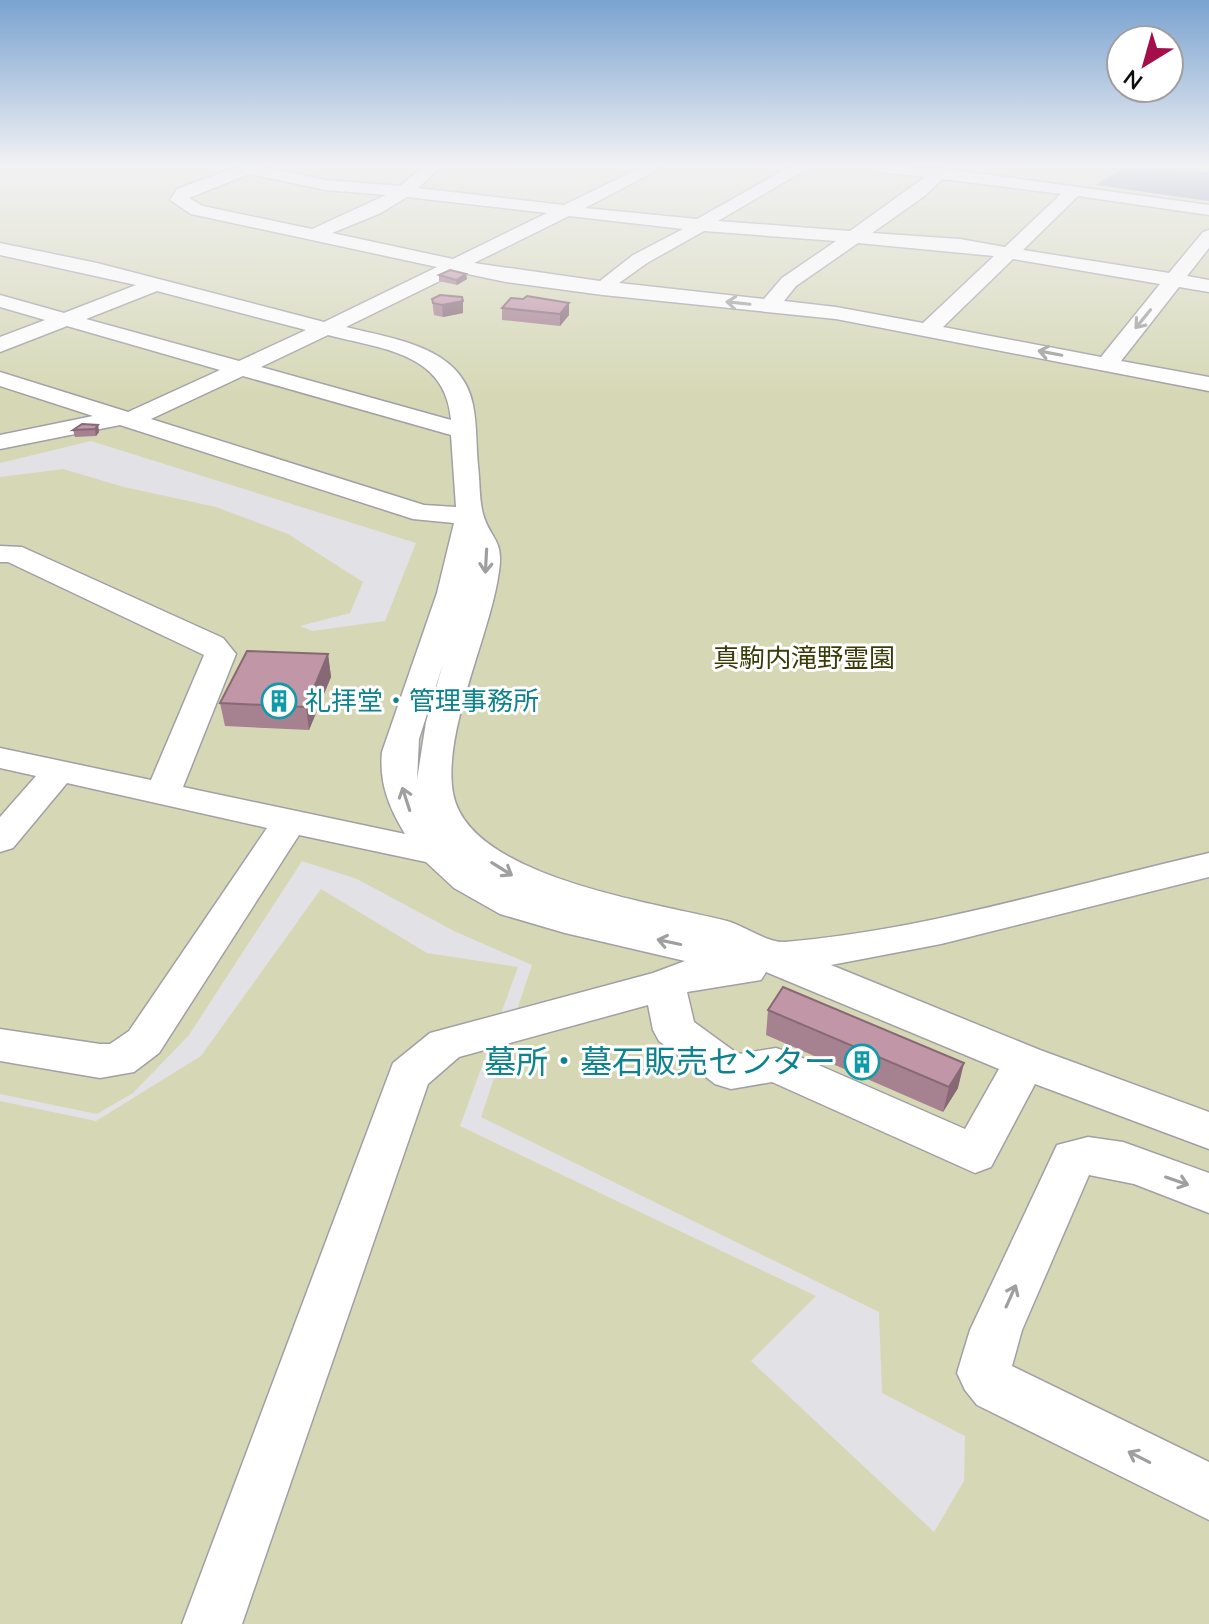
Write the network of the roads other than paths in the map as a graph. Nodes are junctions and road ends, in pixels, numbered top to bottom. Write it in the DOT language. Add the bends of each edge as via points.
graph roads {
  1 [pos="348,243"];
  2 [pos="500,243"];
  3 [pos="670,243"];
  4 [pos="846,243"];
  5 [pos="926,243"];
  6 [pos="1018,243"];
  7 [pos="1204,243"];
  8 [pos="0,249"];
  9 [pos="1008,252"];
  10 [pos="452,266"];
  11 [pos="1175,280"];
  12 [pos="156,284"];
  13 [pos="1209,286"];
  14 [pos="603,289"];
  15 [pos="0,301"];
  16 [pos="769,306"];
  17 [pos="66,320"];
  18 [pos="327,328"];
  19 [pos="928,330"];
  20 [pos="0,345"];
  21 [pos="1107,364"];
  22 [pos="240,368"];
  23 [pos="0,379"];
  24 [pos="1209,384"];
  25 [pos="126,419"];
  26 [pos="464,431"];
  27 [pos="0,442"];
  28 [pos="470,516"];
  29 [pos="12,556"];
  30 [pos="0,584"];
  31 [pos="0,758"];
  32 [pos="60,770"];
  33 [pos="163,793"];
  34 [pos="290,821"];
  35 [pos="0,840"];
  36 [pos="449,846"];
  37 [pos="1209,865"];
  38 [pos="774,957"];
  39 [pos="665,985"];
  40 [pos="0,1045"];
  41 [pos="1025,1062"];
  42 [pos="1209,1131"];
  43 [pos="1209,1193"];
  44 [pos="1209,1492"];
  45 [pos="212,1624"];
  1 -- 10 [label="street"];
  2 -- 10 [label="street"];
  3 -- 14 [label="street"];
  4 -- 16 [label="street" via="789,282"];
  5 -- 9 [label="street"];
  6 -- 9 [label="street"];
  7 -- 11 [label="street"];
  8 -- 12 [label="street"];
  9 -- 11 [label="street"];
  9 -- 19 [label="street"];
  10 -- 14 [label="street"];
  10 -- 18 [label="street"];
  11 -- 13 [label="street"];
  11 -- 21 [label="street, one-way"];
  12 -- 17 [label="street"];
  12 -- 18 [label="street"];
  16 -- 14 [label="street, one-way"];
  15 -- 17 [label="street"];
  16 -- 19 [label="street"];
  17 -- 20 [label="street"];
  17 -- 22 [label="street"];
  18 -- 22 [label="street"];
  18 -- 26 [label="street" via="400,346 442,368 464,409"];
  21 -- 19 [label="street, one-way"];
  21 -- 24 [label="street"];
  22 -- 25 [label="street"];
  22 -- 26 [label="street"];
  23 -- 25 [label="street"];
  25 -- 27 [label="street"];
  25 -- 28 [label="street" via="422,513"];
  26 -- 28 [label="street"];
  28 -- 36 [label="street" via="398,765 414,822"];
  29 -- 30 [label="street"];
  29 -- 33 [label="street" via="212,645 220,654"];
  31 -- 32 [label="street"];
  32 -- 33 [label="street"];
  32 -- 35 [label="street"];
  33 -- 34 [label="street"];
  34 -- 36 [label="street"];
  34 -- 40 [label="street" via="144,1042 119,1060 100,1061"];
  36 -- 38 [label="street" via="460,877 532,910 721,953"];
  37 -- 38 [label="street" via="909,937"];
  38 -- 39 [label="street" via="753,969 687,975"];
  38 -- 41 [label="street"];
  39 -- 41 [label="street" via="674,1030 731,1072 776,1065 975,1154"];
  39 -- 45 [label="street" via="445,1045 409,1075"];
  41 -- 42 [label="street"];
  44 -- 43 [label="street, one-way" via="996,1387 984,1373 996,1330 1073,1158 1089,1154 1121,1162"];
}
